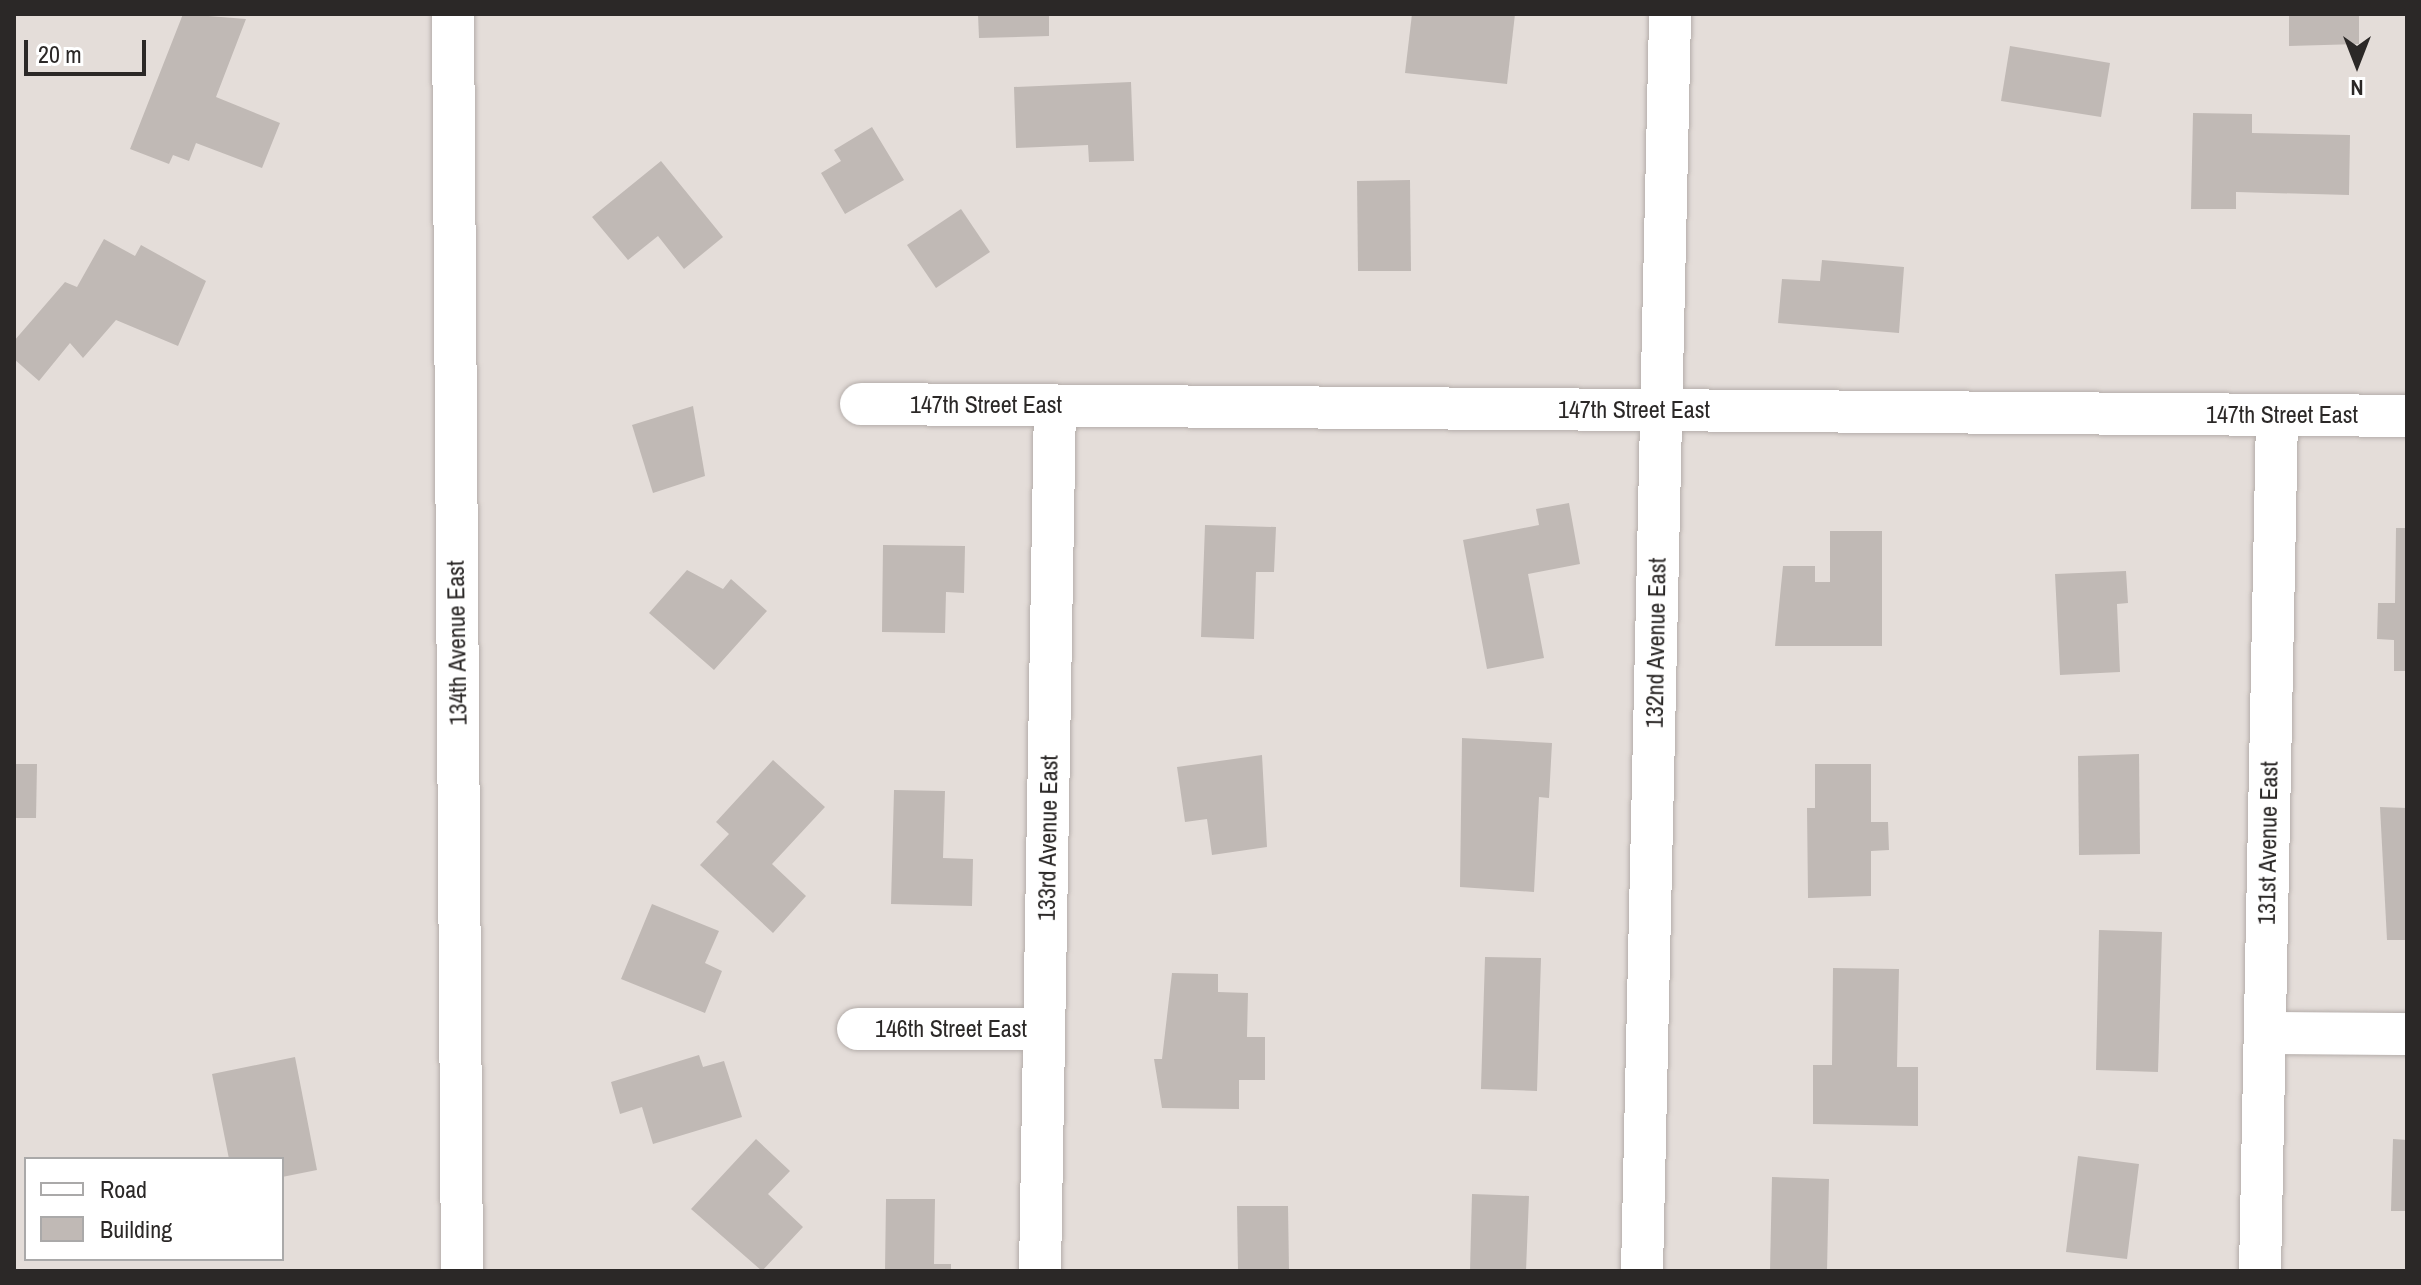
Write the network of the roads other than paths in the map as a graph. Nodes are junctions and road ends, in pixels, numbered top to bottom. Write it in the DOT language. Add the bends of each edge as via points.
graph roads {
  1 [pos="453,14"];
  2 [pos="1670,14"];
  3 [pos="861,404"];
  4 [pos="1055,406"];
  5 [pos="1661,411"];
  6 [pos="2277,415"];
  7 [pos="2407,416"];
  8 [pos="858,1029"];
  9 [pos="1044,1029"];
  10 [pos="2265,1033"];
  11 [pos="2407,1034"];
  12 [pos="462,1271"];
  13 [pos="1040,1271"];
  14 [pos="1642,1271"];
  15 [pos="2260,1271"];
  1 -- 12 [label="street, 134th Avenue East"];
  2 -- 5 [label="street, 132nd Avenue East"];
  3 -- 4 [label="street, 147th Street East"];
  4 -- 5 [label="street, 147th Street East"];
  4 -- 9 [label="street, 133rd Avenue East"];
  5 -- 6 [label="street, 147th Street East"];
  5 -- 14 [label="street, 132nd Avenue East"];
  6 -- 7 [label="street, 147th Street East"];
  6 -- 10 [label="street, 131st Avenue East"];
  8 -- 9 [label="street, 146th Street East"];
  9 -- 13 [label="street, 133rd Avenue East"];
  10 -- 11 [label="street"];
  10 -- 15 [label="street, 131st Avenue East"];
}
